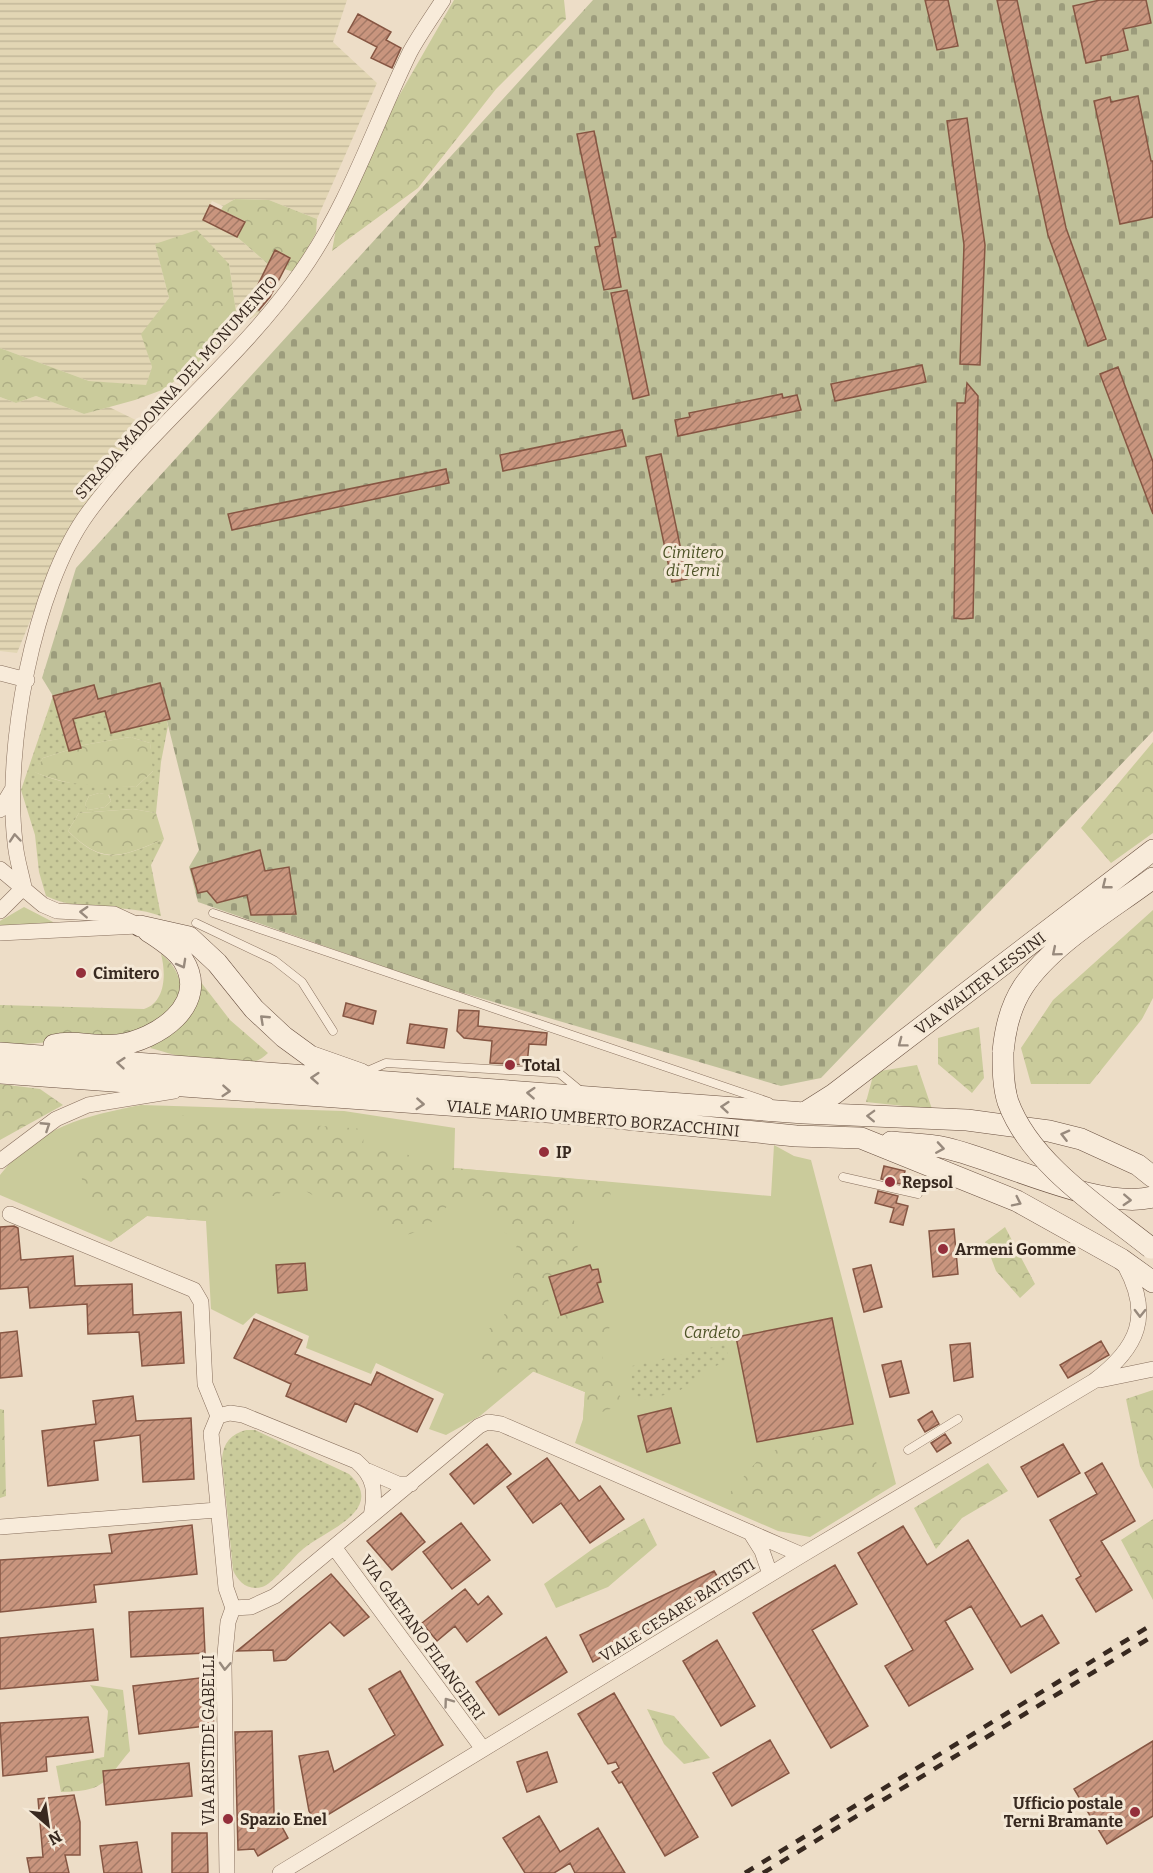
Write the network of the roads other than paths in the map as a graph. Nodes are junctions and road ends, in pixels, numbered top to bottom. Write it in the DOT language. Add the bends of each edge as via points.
graph roads {
  1 [pos="442,0"];
  2 [pos="0,673"];
  3 [pos="27,680"];
  4 [pos="13,788"];
  5 [pos="0,810"];
  6 [pos="1153,850"];
  7 [pos="0,869"];
  8 [pos="1153,878"];
  9 [pos="24,887"];
  10 [pos="0,911"];
  11 [pos="213,913"];
  12 [pos="196,922"];
  13 [pos="140,926"];
  14 [pos="0,933"];
  15 [pos="333,1031"];
  16 [pos="0,1053"];
  17 [pos="29,1055"];
  18 [pos="0,1073"];
  19 [pos="361,1074"];
  20 [pos="445,1077"];
  21 [pos="389,1083"];
  22 [pos="190,1089"];
  23 [pos="804,1113"];
  24 [pos="861,1138"];
  25 [pos="0,1161"];
  26 [pos="843,1177"];
  27 [pos="1153,1177"];
  28 [pos="918,1194"];
  29 [pos="1153,1197"];
  30 [pos="10,1214"];
  31 [pos="1152,1249"];
  32 [pos="1121,1259"];
  33 [pos="1153,1282"];
  34 [pos="1153,1369"];
  35 [pos="1094,1381"];
  36 [pos="218,1416"];
  37 [pos="958,1419"];
  38 [pos="908,1450"];
  39 [pos="368,1471"];
  40 [pos="411,1484"];
  41 [pos="218,1510"];
  42 [pos="371,1516"];
  43 [pos="0,1527"];
  44 [pos="750,1532"];
  45 [pos="334,1547"];
  46 [pos="802,1555"];
  47 [pos="770,1574"];
  48 [pos="233,1608"];
  49 [pos="483,1749"];
  50 [pos="226,1873"];
  51 [pos="280,1873"];
  1 -- 3 [label="street, STRADA MADONNA DEL MONUMENTO" via="411,51 338,214 304,268 275,309 143,447 87,514 63,559 35,634"];
  2 -- 3 [label="street"];
  3 -- 4 [label="street, STRADA MADONNA DEL MONUMENTO" via="17,732"];
  4 -- 5 [label="street, STRADA MADONNA DEL MONUMENTO"];
  9 -- 4 [label="street, STRADA MADONNA DEL MONUMENTO, one-way" via="15,842"];
  6 -- 23 [label="main road, VIA WALTER LESSINI, one-way"];
  7 -- 9 [label="street"];
  8 -- 31 [label="main road, VIA WALTER LESSINI, one-way, bridge" via="1040,965 1022,987 1010,1012 1003,1052 1007,1100 1027,1138 1072,1185"];
  9 -- 10 [label="street"];
  13 -- 9 [label="street, one-way" via="114,914 57,910 43,905"];
  11 -- 23 [label="lane"];
  12 -- 15 [label="lane" via="274,960 302,982"];
  13 -- 14 [label="street"];
  13 -- 17 [label="main road, one-way" via="166,943 183,961 191,984 178,1017 147,1038 117,1046 57,1044"];
  19 -- 13 [label="main road, one-way" via="310,1056 284,1037 189,937"];
  16 -- 17 [label="main road, VIALE MARIO UMBERTO BORZACCHINI"];
  21 -- 17 [label="main road, VIALE MARIO UMBERTO BORZACCHINI, one-way"];
  18 -- 22 [label="main road, VIALE MARIO UMBERTO BORZACCHINI"];
  19 -- 20 [label="lane" via="386,1063"];
  19 -- 21 [label="main road"];
  20 -- 21 [label="main road, VIALE MARIO UMBERTO BORZACCHINI"];
  23 -- 20 [label="main road, VIALE MARIO UMBERTO BORZACCHINI, one-way" via="587,1097"];
  22 -- 24 [label="main road, VIALE MARIO UMBERTO BORZACCHINI, one-way" via="575,1114 796,1136"];
  25 -- 22 [label="street, one-way" via="56,1119 88,1106"];
  27 -- 23 [label="main road, VIALE MARIO UMBERTO BORZACCHINI, one-way" via="1138,1165 1080,1139 1049,1131 967,1120"];
  24 -- 29 [label="main road, one-way" via="945,1148 1103,1198 1132,1201"];
  24 -- 32 [label="main road, VIALE MARIO UMBERTO BORZACCHINI, one-way" via="1017,1201"];
  26 -- 28 [label="lane"];
  30 -- 36 [label="street" via="194,1290 201,1302 205,1384"];
  32 -- 33 [label="main road, VIALE MARIO UMBERTO BORZACCHINI"];
  32 -- 35 [label="street, VIALE CESARE BATTISTI, one-way" via="1139,1290 1139,1327 1118,1362"];
  34 -- 35 [label="street, VIALE CESARE BATTISTI"];
  35 -- 46 [label="street, VIALE CESARE BATTISTI"];
  36 -- 39 [label="street" via="243,1415 356,1461"];
  36 -- 41 [label="street" via="212,1433"];
  37 -- 38 [label="lane"];
  39 -- 40 [label="street" via="398,1484"];
  39 -- 42 [label="street" via="374,1482"];
  40 -- 42 [label="street"];
  40 -- 44 [label="street" via="488,1422 501,1424"];
  41 -- 43 [label="street"];
  41 -- 48 [label="street" via="226,1588"];
  42 -- 45 [label="street"];
  44 -- 46 [label="street"];
  44 -- 47 [label="street"];
  45 -- 48 [label="street" via="275,1596 251,1607"];
  49 -- 45 [label="street, VIA GAETANO FILANGIERI, one-way"];
  46 -- 47 [label="street, VIALE CESARE BATTISTI"];
  47 -- 49 [label="street, VIALE CESARE BATTISTI"];
  48 -- 50 [label="street, VIA ARISTIDE GABELLI, one-way" via="224,1665"];
  49 -- 51 [label="street, VIALE CESARE BATTISTI"];
}
